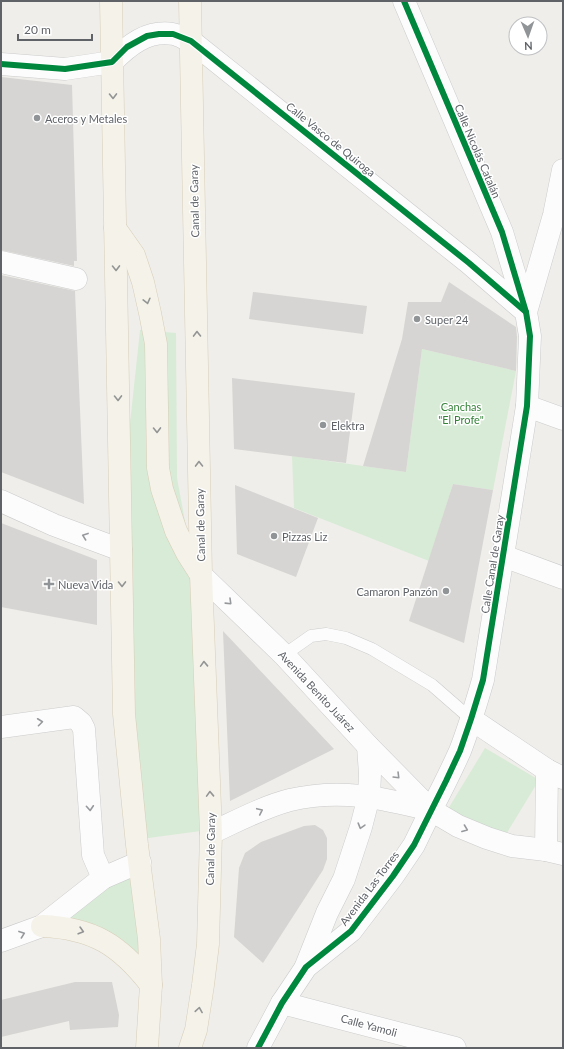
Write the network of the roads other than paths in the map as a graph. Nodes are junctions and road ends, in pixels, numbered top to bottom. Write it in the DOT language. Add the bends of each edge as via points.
graph roads {
  1 [pos="111,1"];
  2 [pos="190,1"];
  3 [pos="404,1"];
  4 [pos="191,41"];
  5 [pos="112,62"];
  6 [pos="1,64"];
  7 [pos="563,170"];
  8 [pos="558,217"];
  9 [pos="115,228"];
  10 [pos="1,262"];
  11 [pos="76,279"];
  12 [pos="526,312"];
  13 [pos="527,406"];
  14 [pos="563,419"];
  15 [pos="1,501"];
  16 [pos="121,550"];
  17 [pos="503,556"];
  18 [pos="201,575"];
  19 [pos="563,578"];
  20 [pos="284,655"];
  21 [pos="471,720"];
  22 [pos="1,727"];
  23 [pos="368,746"];
  24 [pos="555,774"];
  25 [pos="369,796"];
  26 [pos="431,810"];
  27 [pos="211,833"];
  28 [pos="554,852"];
  29 [pos="140,862"];
  30 [pos="563,869"];
  31 [pos="102,878"];
  32 [pos="42,926"];
  33 [pos="1,941"];
  34 [pos="306,967"];
  35 [pos="151,985"];
  36 [pos="282,1003"];
  37 [pos="147,1048"];
  38 [pos="190,1048"];
  39 [pos="258,1048"];
  40 [pos="455,1048"];
  1 -- 5 [label="main road"];
  2 -- 4 [label="main road, Canal de Garay"];
  3 -- 12 [label="street, Calle Nicolás Catalán" via="502,232"];
  4 -- 5 [label="street, Calle Vasco de Quiroga" via="173,34 147,36 136,40"];
  4 -- 12 [label="street, Calle Vasco de Quiroga" via="469,263"];
  18 -- 4 [label="main road, Canal de Garay, one-way"];
  5 -- 6 [label="street" via="65,69"];
  5 -- 9 [label="main road, one-way"];
  7 -- 8 [label="street, Calle Canal de Garay"];
  8 -- 12 [label="street, Calle Canal de Garay"];
  9 -- 16 [label="main road, one-way"];
  9 -- 18 [label="main road, one-way" via="134,254 156,344 158,468 162,490 176,531"];
  10 -- 11 [label="street"];
  12 -- 13 [label="street, Calle Canal de Garay" via="530,336"];
  13 -- 14 [label="street"];
  13 -- 17 [label="street, Calle Canal de Garay"];
  16 -- 15 [label="street, one-way" via="54,525"];
  16 -- 29 [label="main road, one-way" via="124,714"];
  17 -- 19 [label="street"];
  17 -- 21 [label="street, Calle Canal de Garay" via="483,680"];
  18 -- 20 [label="street, Avenida Benito Juárez, one-way"];
  27 -- 18 [label="main road, Canal de Garay, one-way"];
  20 -- 21 [label="lane" via="312,636 326,634 346,638 432,684"];
  20 -- 23 [label="street, Avenida Benito Juárez"];
  21 -- 24 [label="street"];
  21 -- 26 [label="street, Calle Canal de Garay" via="460,750"];
  22 -- 31 [label="street, one-way" via="74,717 81,722 84,728 93,855"];
  23 -- 25 [label="street"];
  23 -- 26 [label="street, Avenida Benito Juárez, one-way"];
  24 -- 28 [label="street"];
  25 -- 26 [label="street"];
  27 -- 25 [label="street, one-way" via="268,807 290,800 336,794"];
  25 -- 34 [label="street, one-way" via="344,879 327,913"];
  26 -- 28 [label="street, one-way" via="458,826 487,838 512,846"];
  26 -- 34 [label="street, Avenida Las Torres" via="414,845 351,932"];
  38 -- 27 [label="main road, Canal de Garay, one-way" via="196,1030 208,944"];
  28 -- 30 [label="street"];
  29 -- 31 [label="street"];
  29 -- 35 [label="main road" via="149,938"];
  31 -- 32 [label="street"];
  33 -- 32 [label="street, one-way"];
  32 -- 35 [label="main road, one-way" via="75,930 105,941 137,967"];
  34 -- 36 [label="street, Avenida Las Torres"];
  35 -- 37 [label="main road"];
  36 -- 39 [label="street, Avenida Las Torres"];
  36 -- 40 [label="street, Calle Yamoli"];
}
